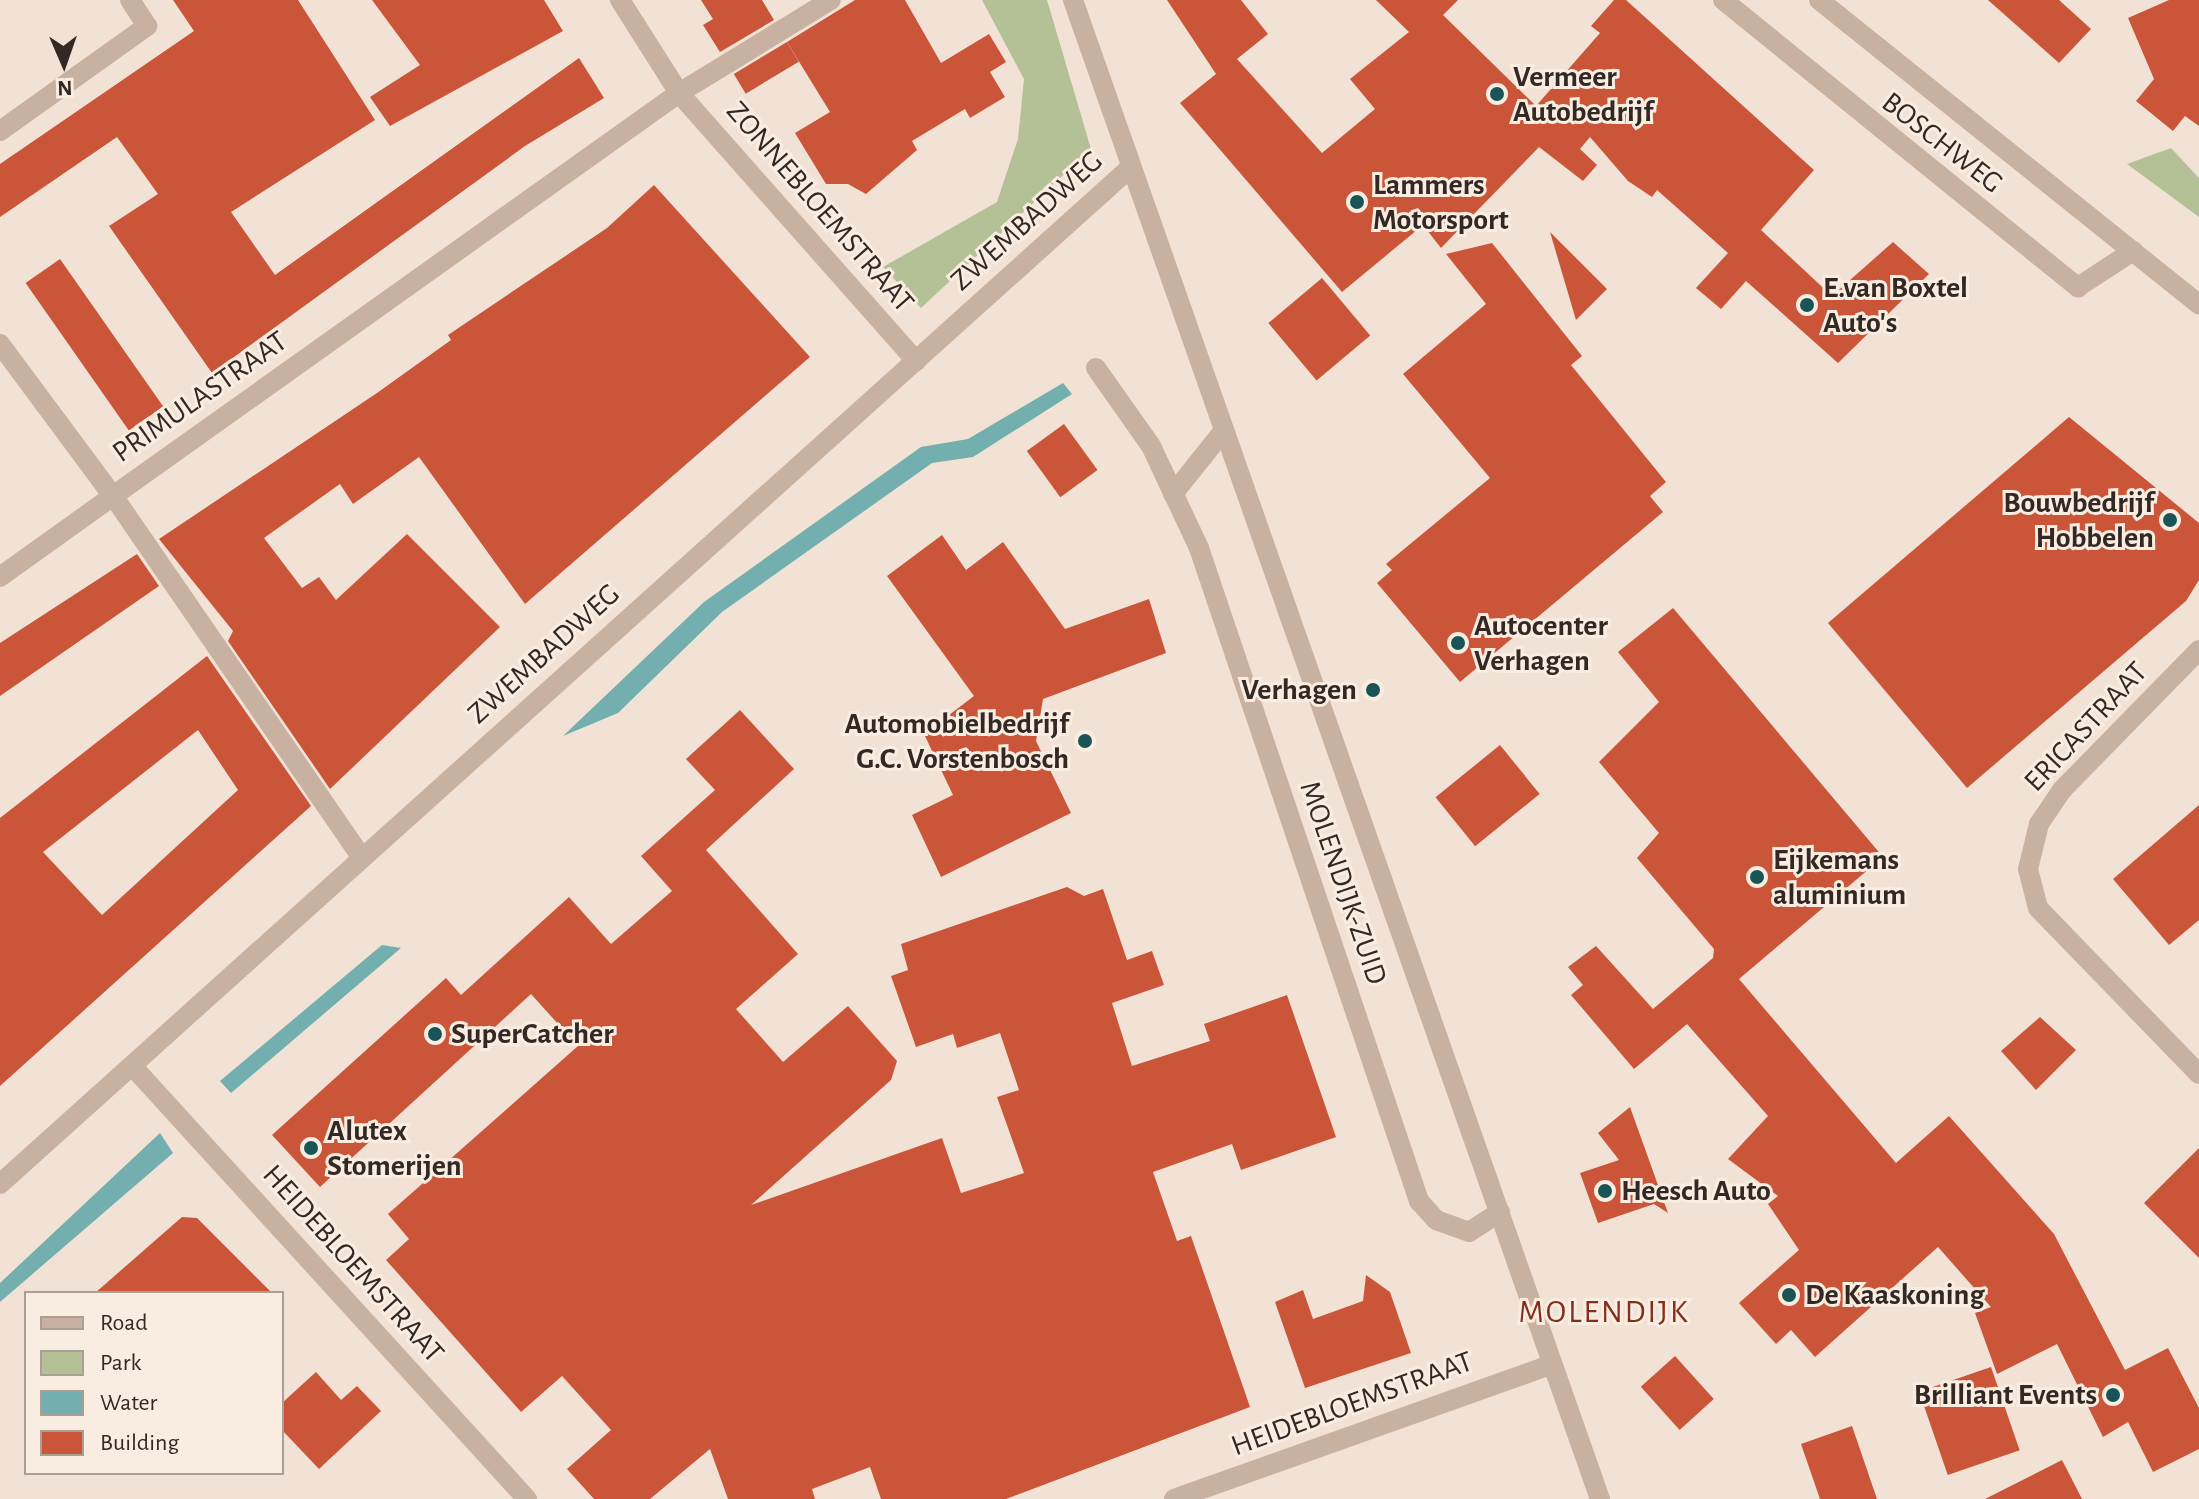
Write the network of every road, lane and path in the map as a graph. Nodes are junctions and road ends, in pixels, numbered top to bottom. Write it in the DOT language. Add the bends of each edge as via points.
graph roads {
  1 [pos="130,0"];
  2 [pos="620,0"];
  3 [pos="831,0"];
  4 [pos="1073,0"];
  5 [pos="1723,0"];
  6 [pos="1819,0"];
  7 [pos="679,93"];
  8 [pos="0,131"];
  9 [pos="1129,169"];
  10 [pos="2133,251"];
  11 [pos="2199,304"];
  12 [pos="0,343"];
  13 [pos="916,361"];
  14 [pos="1096,368"];
  15 [pos="1224,430"];
  16 [pos="1173,494"];
  17 [pos="113,496"];
  18 [pos="0,577"];
  19 [pos="2199,650"];
  20 [pos="362,858"];
  21 [pos="135,1069"];
  22 [pos="2199,1074"];
  23 [pos="0,1184"];
  24 [pos="1500,1212"];
  25 [pos="1550,1365"];
  26 [pos="527,1499"];
  27 [pos="1174,1499"];
  28 [pos="1600,1499"];
  1 -- 8 [label="street" via="147,26"];
  2 -- 7 [label="street, ZONNEBLOEMSTRAAT"];
  3 -- 7 [label="street, ZONNEBLOEMSTRAAT"];
  4 -- 9 [label="street, MOLENDIJK-ZUID"];
  5 -- 10 [label="street, BOSCHWEG" via="2078,287"];
  6 -- 10 [label="street, BOSCHWEG"];
  7 -- 13 [label="street, ZONNEBLOEMSTRAAT"];
  7 -- 17 [label="street, PRIMULASTRAAT"];
  9 -- 13 [label="street, ZWEMBADWEG"];
  9 -- 15 [label="street, MOLENDIJK-ZUID"];
  10 -- 11 [label="street, BOSCHWEG"];
  12 -- 17 [label="street"];
  13 -- 20 [label="street, ZWEMBADWEG"];
  14 -- 16 [label="street, MOLENDIJK-ZUID" via="1151,446"];
  15 -- 16 [label="street"];
  15 -- 24 [label="street, MOLENDIJK-ZUID"];
  16 -- 24 [label="street, MOLENDIJK-ZUID" via="1199,548 1419,1201 1436,1220 1469,1232"];
  17 -- 18 [label="street"];
  17 -- 20 [label="street, PRIMULASTRAAT"];
  19 -- 22 [label="street, ERICASTRAAT" via="2062,790 2039,824 2028,869 2038,908"];
  20 -- 21 [label="street, ZWEMBADWEG"];
  21 -- 23 [label="street, ZWEMBADWEG"];
  21 -- 26 [label="street, HEIDEBLOEMSTRAAT"];
  24 -- 25 [label="street, MOLENDIJK-ZUID"];
  25 -- 27 [label="street, HEIDEBLOEMSTRAAT"];
  25 -- 28 [label="street, MOLENDIJK-ZUID"];
}
